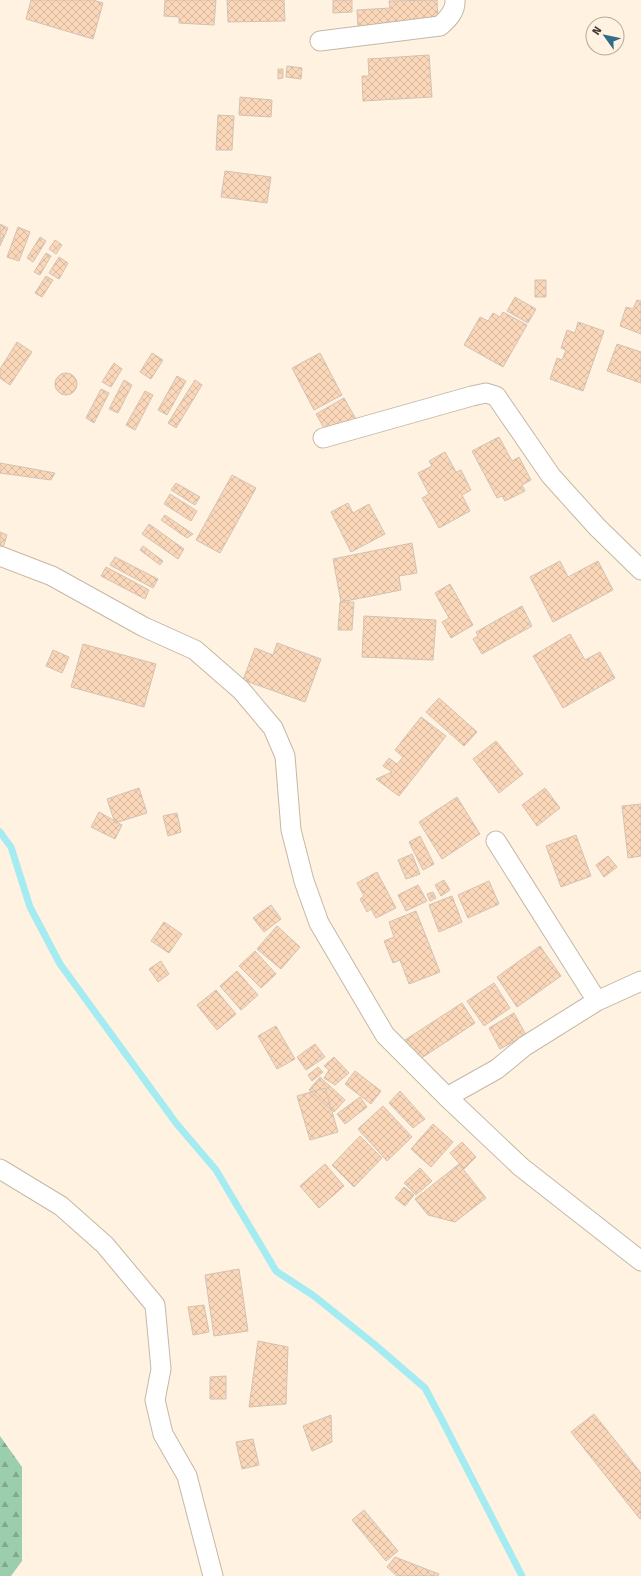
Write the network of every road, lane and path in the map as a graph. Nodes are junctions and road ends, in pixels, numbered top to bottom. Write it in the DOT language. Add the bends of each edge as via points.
graph roads {
  1 [pos="455,0"];
  2 [pos="320,41"];
  3 [pos="323,438"];
  4 [pos="0,556"];
  5 [pos="641,570"];
  6 [pos="496,841"];
  7 [pos="641,981"];
  8 [pos="598,1001"];
  9 [pos="447,1097"];
  10 [pos="0,1169"];
  11 [pos="641,1261"];
  12 [pos="213,1576"];
  1 -- 2 [label="street" via="456,5 450,17 440,26"];
  3 -- 5 [label="street" via="472,396 486,393 496,396 551,476 597,527"];
  4 -- 9 [label="street" via="52,576 144,627 195,650 241,690 273,728 285,756 291,830 304,881 319,923 385,1035"];
  6 -- 8 [label="street"];
  7 -- 8 [label="street"];
  8 -- 9 [label="street" via="525,1046 497,1069"];
  9 -- 11 [label="street" via="521,1167"];
  10 -- 12 [label="street" via="61,1206 105,1246 155,1305 162,1369 155,1400 163,1434 187,1476"];
}
